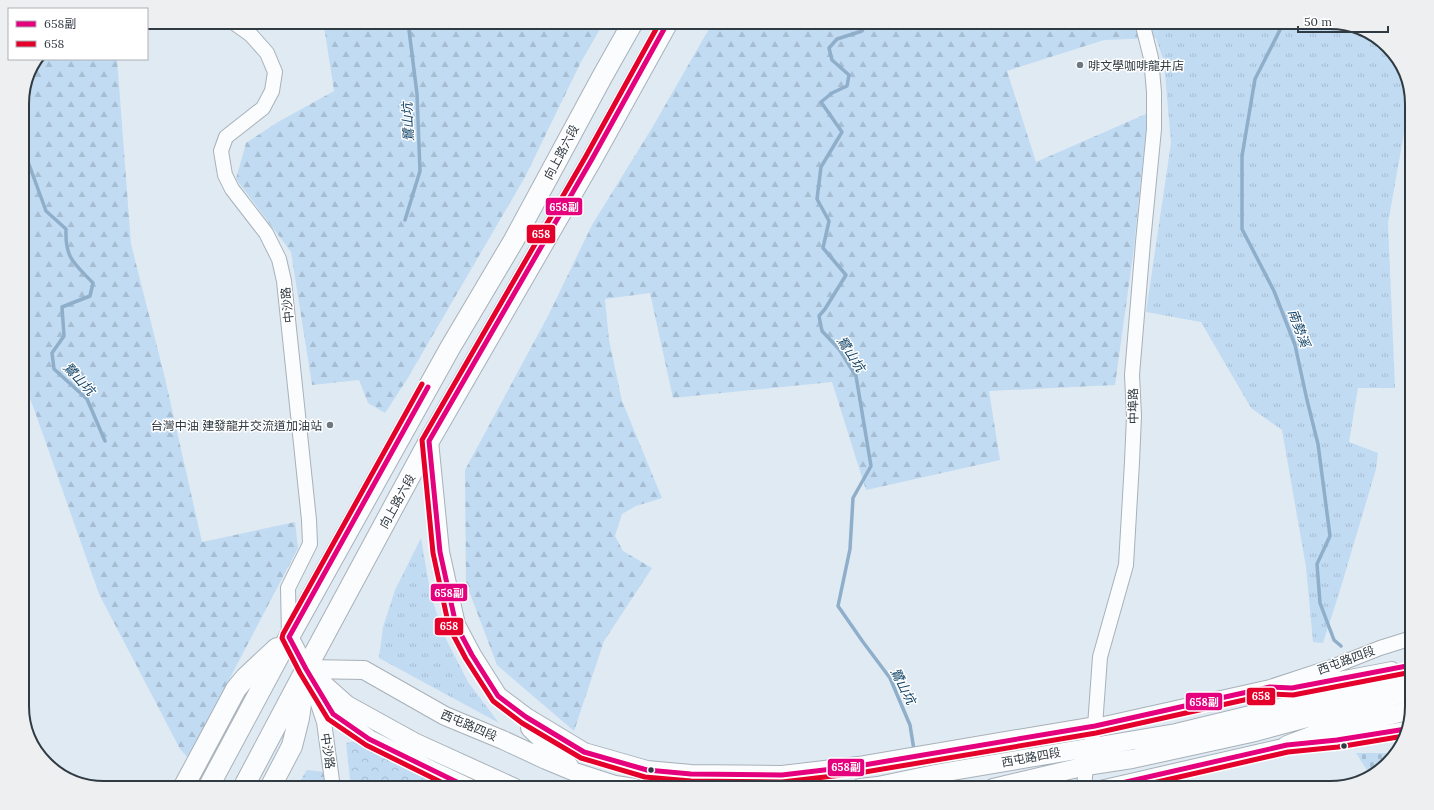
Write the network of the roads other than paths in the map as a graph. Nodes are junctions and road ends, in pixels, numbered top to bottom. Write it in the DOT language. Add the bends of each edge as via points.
graph roads {
  1 [pos="242,29"];
  2 [pos="629,29"];
  3 [pos="664,29"];
  4 [pos="1144,29"];
  5 [pos="430,441"];
  6 [pos="289,637"];
  7 [pos="1405,640"];
  8 [pos="1405,665"];
  9 [pos="1392,668"];
  10 [pos="306,669"];
  11 [pos="1405,678"];
  12 [pos="1270,687"];
  13 [pos="1405,693"];
  14 [pos="498,696"];
  15 [pos="1266,711"];
  16 [pos="1404,712"];
  17 [pos="1095,726"];
  18 [pos="1401,730"];
  19 [pos="1287,745"];
  20 [pos="1091,747"];
  21 [pos="1086,766"];
  22 [pos="575,772"];
  23 [pos="187,781"];
  24 [pos="212,781"];
  25 [pos="247,781"];
  26 [pos="274,781"];
  27 [pos="332,781"];
  28 [pos="455,781"];
  29 [pos="500,781"];
  30 [pos="603,781"];
  31 [pos="902,781"];
  32 [pos="1023,781"];
  33 [pos="1085,781"];
  34 [pos="1130,781"];
  1 -- 6 [label="street, 中沙路" via="267,53 275,72 272,92 263,108 226,137 221,151 225,175 232,189 266,233 279,260 284,281 310,544 288,588"];
  2 -- 6 [label="main road, 向上路六段" via="514,240 450,348"];
  3 -- 5 [label="main road, 向上路六段"];
  4 -- 17 [label="street, 中埠路" via="1151,58 1154,129 1132,375 1133,431 1129,525 1126,565 1100,657"];
  5 -- 10 [label="main road, 向上路六段"];
  5 -- 14 [label="street, 西屯路四段" via="440,552 456,625"];
  6 -- 10 [label="street"];
  6 -- 23 [label="main road, 向上路六段" via="246,676 236,689"];
  6 -- 24 [label="main road, 向上路六段"];
  7 -- 12 [label="street, 西屯路四段"];
  8 -- 9 [label="street"];
  9 -- 12 [label="street" via="1292,688"];
  9 -- 15 [label="street"];
  10 -- 22 [label="street, 西屯路四段" via="364,670 445,716"];
  10 -- 25 [label="main road, 向上路六段"];
  10 -- 26 [label="main road, 向上路六段" via="292,746"];
  10 -- 27 [label="street, 中沙路" via="324,722"];
  10 -- 28 [label="street" via="333,714 369,739"];
  10 -- 29 [label="street" via="347,705 414,742"];
  11 -- 15 [label="street, 西屯路四段"];
  12 -- 17 [label="street, 西屯路四段"];
  13 -- 21 [label="street, 西屯路四段" via="1252,733 1132,759"];
  14 -- 17 [label="street, 西屯路四段" via="526,717 584,752 647,770 691,774 782,775 858,766"];
  14 -- 22 [label="street"];
  15 -- 20 [label="street, 西屯路四段" via="1176,733"];
  16 -- 19 [label="street" via="1316,734"];
  17 -- 20 [label="street, 中埠路"];
  18 -- 19 [label="street"];
  19 -- 34 [label="street"];
  20 -- 21 [label="street, 中埠路"];
  20 -- 31 [label="street, 西屯路四段"];
  21 -- 32 [label="street, 西屯路四段"];
  21 -- 33 [label="street, 中埠路"];
  22 -- 30 [label="street, 西屯路四段"];
}
